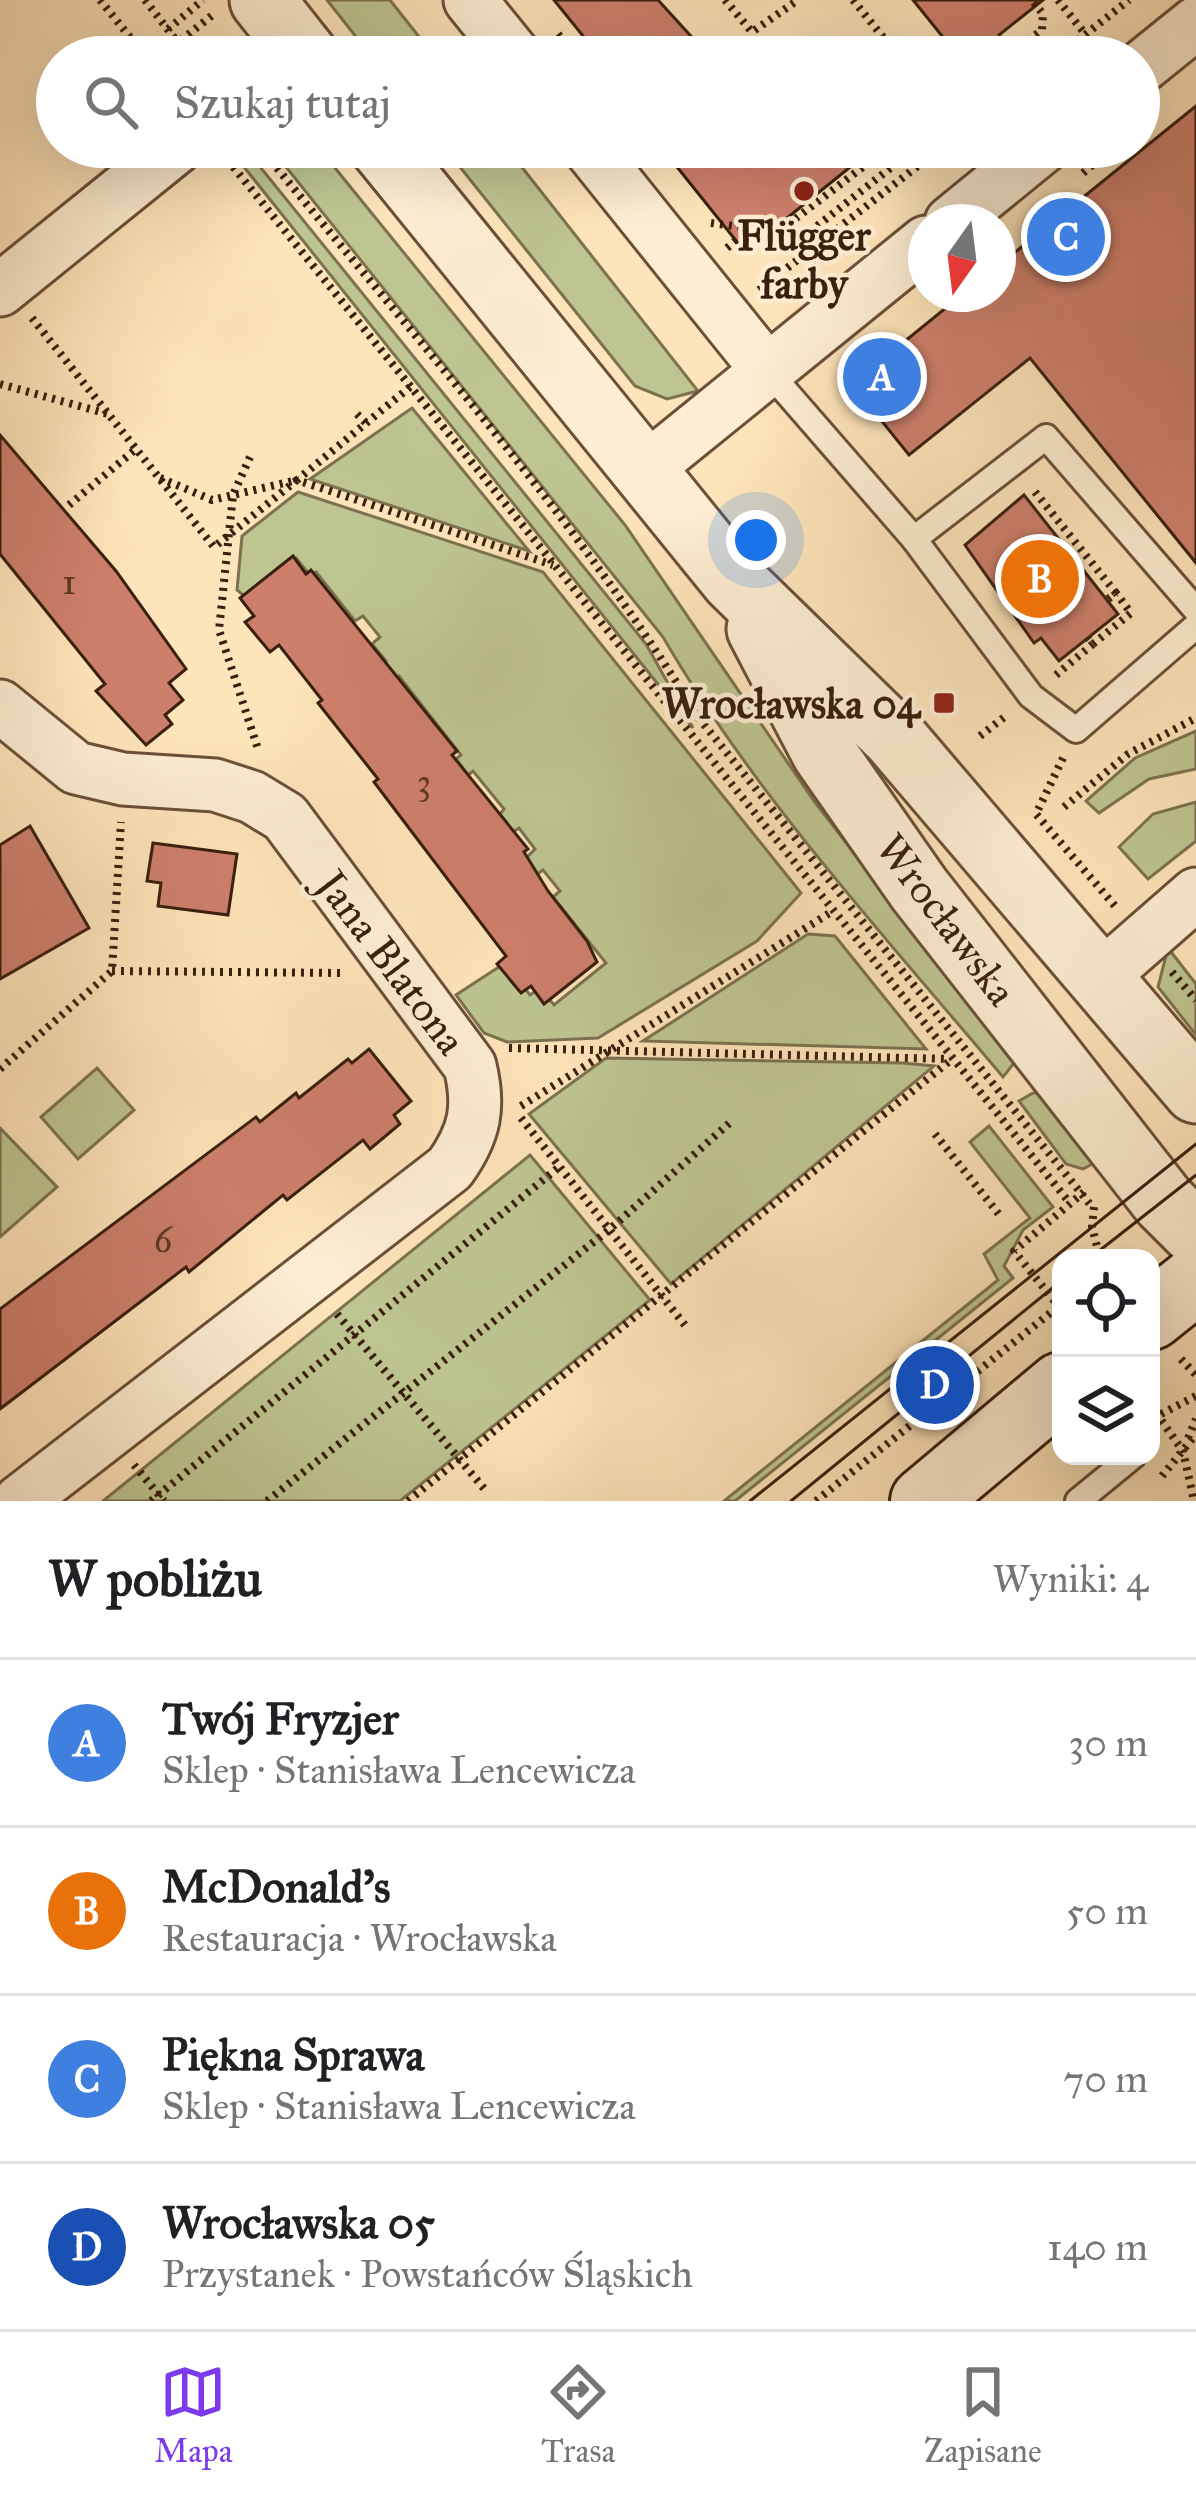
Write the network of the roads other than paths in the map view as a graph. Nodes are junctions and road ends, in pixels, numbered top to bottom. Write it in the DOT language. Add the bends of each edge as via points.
graph roads {
  1 [pos="470,0"];
  2 [pos="239,6"];
  3 [pos="1196,23"];
  4 [pos="278,36"];
  5 [pos="524,36"];
  6 [pos="1160,52"];
  7 [pos="153,168"];
  8 [pos="399,168"];
  9 [pos="605,168"];
  10 [pos="1017,168"];
  11 [pos="973,204"];
  12 [pos="908,256"];
  13 [pos="11,297"];
  14 [pos="767,370"];
  15 [pos="646,469"];
  16 [pos="914,539"];
  17 [pos="733,580"];
  18 [pos="1196,610"];
  19 [pos="1196,626"];
  20 [pos="0,706"];
  21 [pos="919,889"];
  22 [pos="1196,894"];
  23 [pos="1102,977"];
  24 [pos="1196,1091"];
  25 [pos="1196,1234"];
  26 [pos="1196,1280"];
  27 [pos="1166,1337"];
  28 [pos="1052,1394"];
  29 [pos="1122,1465"];
  30 [pos="20,1501"];
  31 [pos="924,1501"];
  32 [pos="1078,1501"];
  1 -- 5 [label="street"];
  2 -- 4 [label="street"];
  3 -- 6 [label="street"];
  7 -- 13 [label="street"];
  8 -- 15 [label="street, Wrocławska"];
  9 -- 14 [label="street"];
  10 -- 11 [label="street"];
  12 -- 14 [label="street"];
  14 -- 15 [label="street"];
  14 -- 16 [label="lane"];
  15 -- 17 [label="street, Wrocławska"];
  16 -- 18 [label="lane" via="1046,437"];
  16 -- 19 [label="lane" via="1031,696 1076,730"];
  17 -- 21 [label="street, Wrocławska" via="824,753"];
  17 -- 23 [label="street, Wrocławska" via="894,737"];
  20 -- 30 [label="street, Jana Blatona" via="76,768 215,785 285,817 470,1066 479,1103 451,1168"];
  21 -- 23 [label="street" via="1027,974"];
  21 -- 25 [label="street, Wrocławska"];
  22 -- 23 [label="street"];
  23 -- 24 [label="street, Wrocławska"];
  26 -- 27 [label="main road"];
  28 -- 31 [label="main road"];
  29 -- 32 [label="lane"];
}
